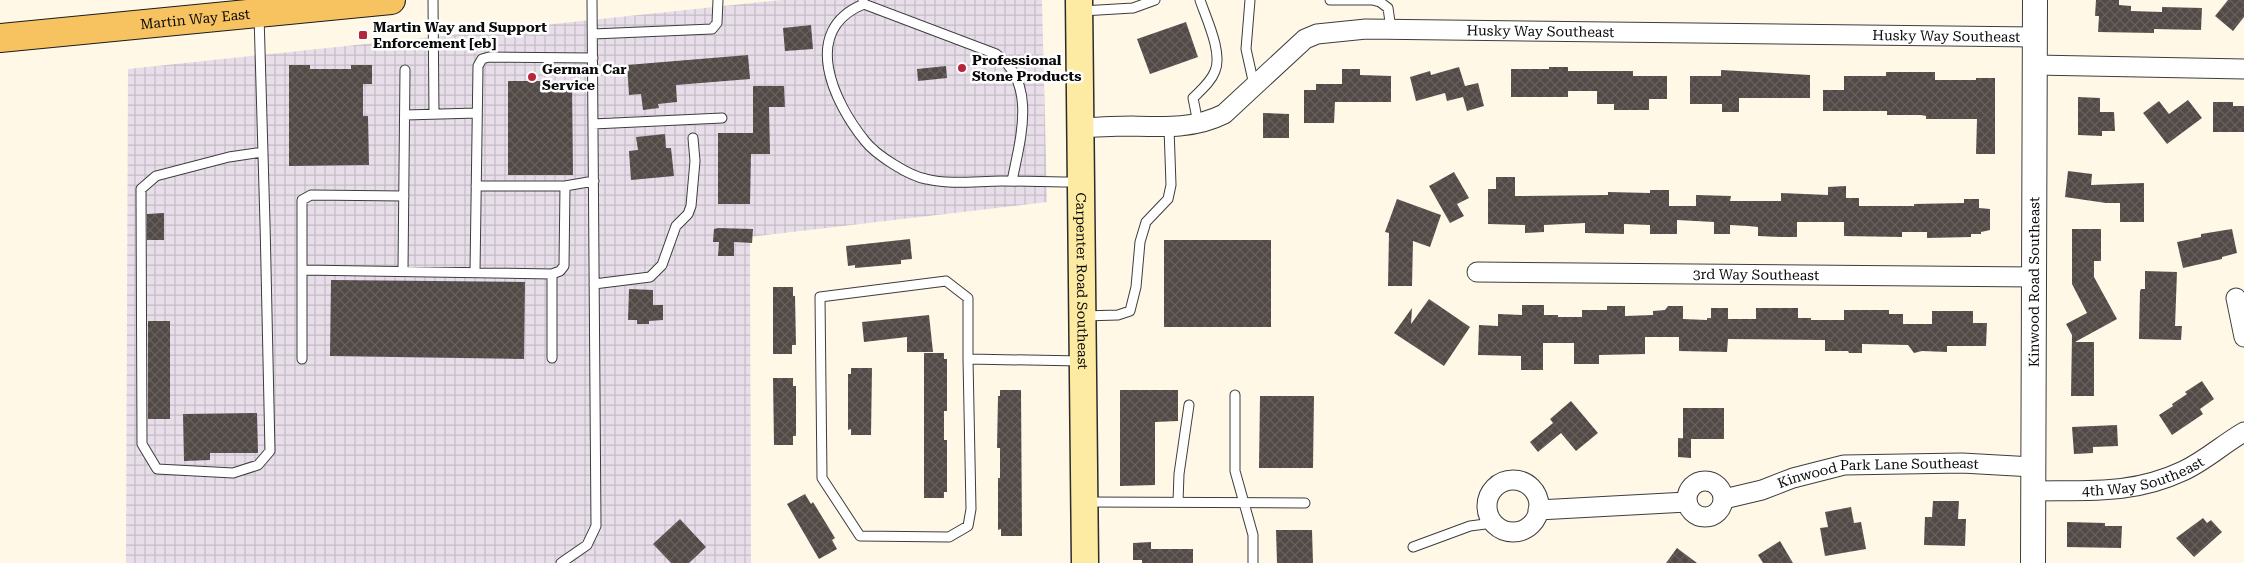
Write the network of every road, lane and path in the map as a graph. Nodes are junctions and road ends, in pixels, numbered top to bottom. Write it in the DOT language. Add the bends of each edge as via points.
graph roads {
  1 [pos="391,0"];
  2 [pos="433,0"];
  3 [pos="592,0"];
  4 [pos="718,0"];
  5 [pos="1155,0"];
  6 [pos="1200,0"];
  7 [pos="1250,0"];
  8 [pos="1330,0"];
  9 [pos="2035,0"];
  10 [pos="864,2"];
  11 [pos="1080,6"];
  12 [pos="259,12"];
  13 [pos="1392,30"];
  14 [pos="592,34"];
  15 [pos="2035,37"];
  16 [pos="0,38"];
  17 [pos="593,58"];
  18 [pos="2035,65"];
  19 [pos="2244,69"];
  20 [pos="405,70"];
  21 [pos="1254,85"];
  22 [pos="404,114"];
  23 [pos="434,114"];
  24 [pos="477,114"];
  25 [pos="722,118"];
  26 [pos="593,124"];
  27 [pos="1198,124"];
  28 [pos="1081,128"];
  29 [pos="1169,128"];
  30 [pos="693,138"];
  31 [pos="263,152"];
  32 [pos="594,181"];
  33 [pos="1012,182"];
  34 [pos="1081,182"];
  35 [pos="476,186"];
  36 [pos="565,186"];
  37 [pos="404,196"];
  38 [pos="302,270"];
  39 [pos="403,270"];
  40 [pos="475,272"];
  41 [pos="1477,272"];
  42 [pos="552,274"];
  43 [pos="2035,277"];
  44 [pos="594,284"];
  45 [pos="2236,298"];
  46 [pos="1083,316"];
  47 [pos="2244,337"];
  48 [pos="552,358"];
  49 [pos="302,359"];
  50 [pos="968,359"];
  51 [pos="1084,362"];
  52 [pos="1235,395"];
  53 [pos="1189,405"];
  54 [pos="2244,432"];
  55 [pos="2033,467"];
  56 [pos="2033,491"];
  57 [pos="1724,499"];
  58 [pos="1086,502"];
  59 [pos="1178,502"];
  60 [pos="1687,502"];
  61 [pos="1305,503"];
  62 [pos="1246,504"];
  63 [pos="1538,510"];
  64 [pos="1493,523"];
  65 [pos="1413,547"];
  66 [pos="561,563"];
  67 [pos="1085,563"];
  68 [pos="1253,563"];
  69 [pos="2033,563"];
  1 -- 12 [label="main road, Martin Way East"];
  2 -- 23 [label="lane"];
  3 -- 14 [label="lane"];
  4 -- 14 [label="lane" via="717,23 712,29"];
  5 -- 11 [label="lane" via="1133,8"];
  6 -- 27 [label="lane" via="1218,55 1215,72 1192,98"];
  7 -- 21 [label="lane" via="1246,49"];
  8 -- 13 [label="lane" via="1380,2 1388,8"];
  9 -- 15 [label="street, Kinwood Road Southeast"];
  10 -- 33 [label="lane" via="996,54 1010,67 1018,80 1023,103"];
  10 -- 33 [label="lane" via="836,25 827,43 831,84 866,142 899,167 926,179"];
  11 -- 28 [label="main road, Carpenter Road Southeast"];
  12 -- 16 [label="main road, Martin Way East"];
  12 -- 31 [label="lane"];
  13 -- 15 [label="street, Husky Way Southeast"];
  13 -- 21 [label="street, Husky Way Southeast" via="1327,33 1305,39"];
  14 -- 17 [label="lane"];
  15 -- 18 [label="street, Kinwood Road Southeast"];
  17 -- 24 [label="lane" via="482,59 478,66"];
  17 -- 26 [label="lane"];
  18 -- 19 [label="street"];
  18 -- 43 [label="street, Kinwood Road Southeast"];
  20 -- 22 [label="lane"];
  21 -- 27 [label="street, Husky Way Southeast" via="1224,114"];
  22 -- 23 [label="lane"];
  22 -- 37 [label="lane"];
  23 -- 24 [label="lane"];
  24 -- 35 [label="lane"];
  25 -- 26 [label="lane"];
  26 -- 32 [label="lane"];
  27 -- 29 [label="street, Husky Way Southeast"];
  28 -- 29 [label="street, Husky Way Southeast"];
  28 -- 34 [label="main road, Carpenter Road Southeast"];
  29 -- 46 [label="lane" via="1171,185 1168,199 1146,222 1130,311"];
  30 -- 44 [label="lane" via="695,161 691,206 676,226 662,265 650,277"];
  31 -- 31 [label="lane" via="270,451 258,465 233,473 158,469 142,444 141,189 156,176 229,157"];
  32 -- 36 [label="lane"];
  32 -- 44 [label="lane"];
  33 -- 34 [label="lane"];
  34 -- 46 [label="main road, Carpenter Road Southeast"];
  35 -- 36 [label="lane"];
  35 -- 40 [label="lane"];
  36 -- 42 [label="lane" via="564,266 560,272"];
  37 -- 38 [label="lane" via="306,196 302,200"];
  37 -- 39 [label="lane"];
  38 -- 39 [label="lane"];
  38 -- 49 [label="lane"];
  39 -- 40 [label="lane"];
  40 -- 42 [label="lane"];
  41 -- 43 [label="street, 3rd Way Southeast"];
  42 -- 48 [label="lane"];
  43 -- 55 [label="street, Kinwood Road Southeast"];
  44 -- 66 [label="lane" via="596,526 587,546"];
  45 -- 47 [label="street"];
  46 -- 51 [label="main road, Carpenter Road Southeast"];
  50 -- 50 [label="lane" via="968,298 946,281 820,298 822,478 860,536 949,537 968,526 971,509"];
  50 -- 51 [label="lane"];
  51 -- 58 [label="main road, Carpenter Road Southeast"];
  52 -- 62 [label="lane" via="1235,471"];
  53 -- 59 [label="lane"];
  54 -- 56 [label="street, 4th Way Southeast" via="2184,471 2139,487"];
  55 -- 56 [label="street, Kinwood Road Southeast"];
  55 -- 57 [label="street, Kinwood Park Lane Southeast" via="1962,463 1844,465"];
  56 -- 69 [label="street, Kinwood Road Southeast"];
  57 -- 60 [label="street" via="1716,514 1704,518 1693,513"];
  57 -- 60 [label="street" via="1720,488 1705,481 1694,485"];
  58 -- 59 [label="lane"];
  58 -- 67 [label="main road, Carpenter Road Southeast"];
  59 -- 62 [label="lane"];
  60 -- 63 [label="street"];
  61 -- 62 [label="lane"];
  62 -- 68 [label="lane" via="1253,535"];
  63 -- 64 [label="street" via="1531,524 1516,532 1499,529"];
  63 -- 64 [label="street" via="1535,493 1529,487 1522,482 1505,481 1491,491 1488,499 1488,516"];
  64 -- 65 [label="lane" via="1470,526"];
}
